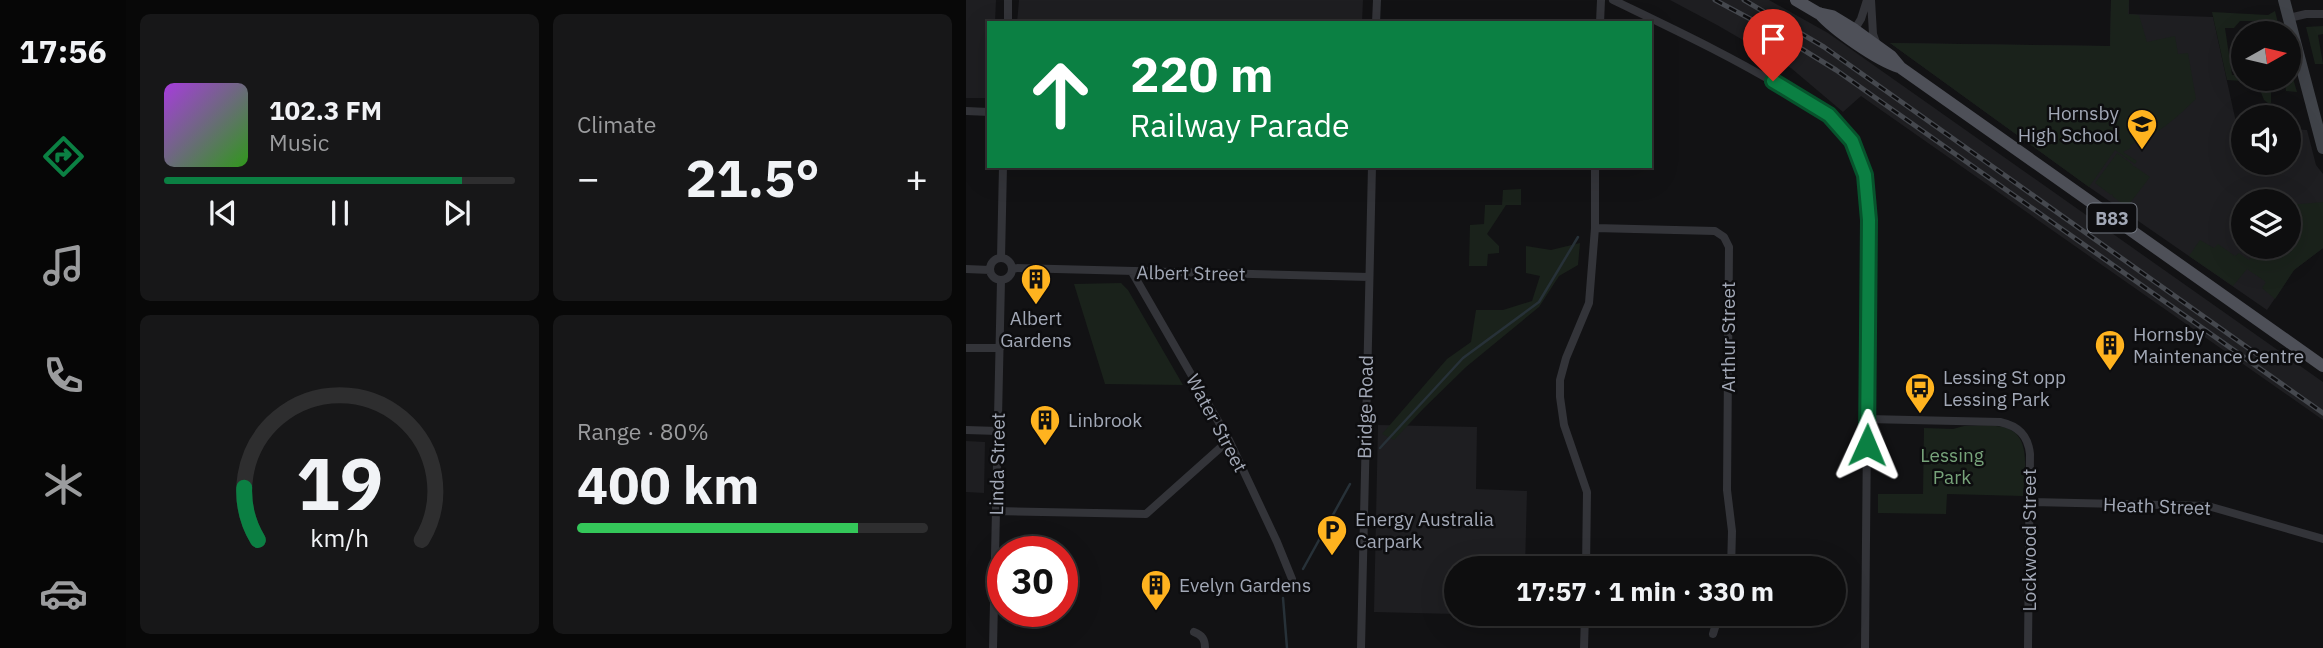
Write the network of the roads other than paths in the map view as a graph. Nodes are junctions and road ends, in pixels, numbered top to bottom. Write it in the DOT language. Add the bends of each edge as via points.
graph roads {
  1 [pos="1008,0"];
  2 [pos="1377,0"];
  3 [pos="1601,0"];
  4 [pos="1613,0"];
  5 [pos="1796,0"];
  6 [pos="1869,0"];
  7 [pos="2284,0"];
  8 [pos="2292,0"];
  9 [pos="2323,14"];
  10 [pos="2293,17"];
  11 [pos="1008,21"];
  12 [pos="1377,21"];
  13 [pos="1600,21"];
  14 [pos="1852,34"];
  15 [pos="1877,46"];
  16 [pos="1901,68"];
  17 [pos="966,111"];
  18 [pos="987,112"];
  19 [pos="2323,118"];
  20 [pos="2323,148"];
  21 [pos="1003,168"];
  22 [pos="1372,168"];
  23 [pos="1595,168"];
  24 [pos="1595,228"];
  25 [pos="1001,258"];
  26 [pos="1013,268"];
  27 [pos="966,269"];
  28 [pos="990,270"];
  29 [pos="1132,272"];
  30 [pos="1368,277"];
  31 [pos="1001,280"];
  32 [pos="966,348"];
  33 [pos="1000,348"];
  34 [pos="2323,366"];
  35 [pos="1867,419"];
  36 [pos="966,430"];
  37 [pos="998,431"];
  38 [pos="1229,440"];
  39 [pos="2029,502"];
  40 [pos="996,511"];
  41 [pos="2323,539"];
  42 [pos="1586,556"];
  43 [pos="1731,556"];
  44 [pos="1292,579"];
  45 [pos="1585,626"];
  46 [pos="1715,626"];
  47 [pos="1194,632"];
  48 [pos="1713,634"];
  49 [pos="993,648"];
  50 [pos="1205,648"];
  51 [pos="1360,648"];
  52 [pos="1584,648"];
  53 [pos="1865,648"];
  54 [pos="2028,648"];
  1 -- 11 [label="street"];
  2 -- 12 [label="street"];
  3 -- 13 [label="street"];
  4 -- 35 [label="street" via="1737,61 1829,115 1852,141 1865,175 1869,220"];
  5 -- 14 [label="main road, B83" via="1827,23"];
  6 -- 14 [label="street"];
  6 -- 15 [label="street"];
  7 -- 10 [label="main road"];
  8 -- 10 [label="main road"];
  9 -- 10 [label="street"];
  10 -- 19 [label="main road"];
  10 -- 20 [label="main road"];
  14 -- 15 [label="main road, B83"];
  14 -- 16 [label="main road, B83" via="1887,63"];
  15 -- 16 [label="main road, B83"];
  16 -- 34 [label="main road, B83"];
  17 -- 18 [label="street"];
  21 -- 25 [label="street"];
  22 -- 30 [label="street, Bridge Road"];
  23 -- 24 [label="street"];
  24 -- 42 [label="street" via="1589,303 1560,380 1564,425 1587,492"];
  24 -- 43 [label="street, Arthur Street" via="1716,231 1729,247 1727,490"];
  25 -- 26 [label="street"];
  25 -- 28 [label="street" via="994,260"];
  26 -- 29 [label="street, Albert Street"];
  26 -- 31 [label="street"];
  27 -- 28 [label="street"];
  28 -- 31 [label="street"];
  29 -- 30 [label="street, Albert Street"];
  29 -- 38 [label="street, Water Street"];
  30 -- 51 [label="street, Bridge Road"];
  31 -- 33 [label="street, Linda Street"];
  32 -- 33 [label="street"];
  33 -- 37 [label="street, Linda Street"];
  35 -- 39 [label="street, Lockwood Street" via="2009,424 2029,444"];
  35 -- 53 [label="street"];
  36 -- 37 [label="street"];
  37 -- 40 [label="street, Linda Street"];
  38 -- 40 [label="street" via="1146,514"];
  38 -- 44 [label="street, Water Street"];
  39 -- 41 [label="street, Heath Street" via="2208,506"];
  39 -- 54 [label="street, Lockwood Street"];
  40 -- 49 [label="street, Linda Street"];
  45 -- 52 [label="street"];
  46 -- 48 [label="street"];
  47 -- 50 [label="street" via="1201,635"];
}
